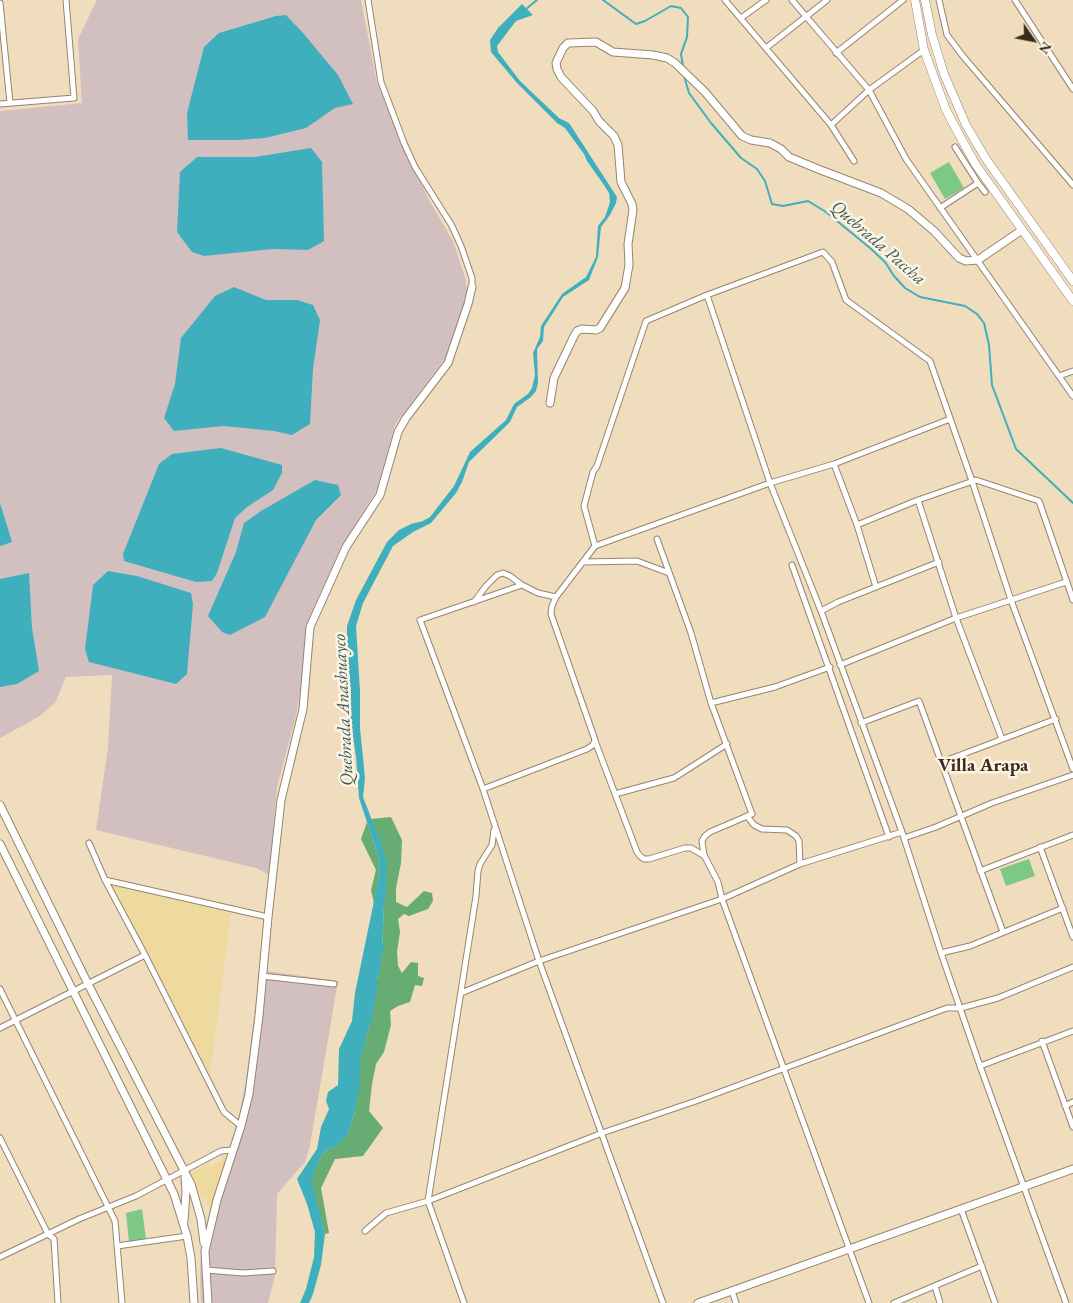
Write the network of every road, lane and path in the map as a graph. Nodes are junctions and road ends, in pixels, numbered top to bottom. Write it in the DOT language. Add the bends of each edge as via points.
graph roads {
  1 [pos="66,0"];
  2 [pos="368,0"];
  3 [pos="726,0"];
  4 [pos="766,0"];
  5 [pos="792,0"];
  6 [pos="827,0"];
  7 [pos="903,0"];
  8 [pos="915,0"];
  9 [pos="926,0"];
  10 [pos="939,0"];
  11 [pos="1015,0"];
  12 [pos="0,3"];
  13 [pos="806,17"];
  14 [pos="741,18"];
  15 [pos="766,48"];
  16 [pos="924,50"];
  17 [pos="836,53"];
  18 [pos="1072,87"];
  19 [pos="868,90"];
  20 [pos="0,104"];
  21 [pos="10,104"];
  22 [pos="831,125"];
  23 [pos="955,147"];
  24 [pos="854,161"];
  25 [pos="978,183"];
  26 [pos="1073,185"];
  27 [pos="985,192"];
  28 [pos="940,208"];
  29 [pos="1022,230"];
  30 [pos="978,260"];
  31 [pos="1073,281"];
  32 [pos="472,287"];
  33 [pos="707,295"];
  34 [pos="1073,301"];
  35 [pos="1073,371"];
  36 [pos="1059,376"];
  37 [pos="1073,396"];
  38 [pos="550,403"];
  39 [pos="950,419"];
  40 [pos="834,464"];
  41 [pos="972,481"];
  42 [pos="770,483"];
  43 [pos="918,500"];
  44 [pos="858,525"];
  45 [pos="658,540"];
  46 [pos="595,546"];
  47 [pos="583,562"];
  48 [pos="939,562"];
  49 [pos="792,565"];
  50 [pos="669,573"];
  51 [pos="1066,582"];
  52 [pos="522,585"];
  53 [pos="876,587"];
  54 [pos="556,597"];
  55 [pos="1011,600"];
  56 [pos="1073,600"];
  57 [pos="474,602"];
  58 [pos="821,611"];
  59 [pos="956,618"];
  60 [pos="840,665"];
  61 [pos="830,667"];
  62 [pos="711,703"];
  63 [pos="1056,719"];
  64 [pos="861,723"];
  65 [pos="1002,739"];
  66 [pos="595,740"];
  67 [pos="727,744"];
  68 [pos="942,762"];
  69 [pos="1073,769"];
  70 [pos="1073,775"];
  71 [pos="483,789"];
  72 [pos="614,794"];
  73 [pos="0,805"];
  74 [pos="747,816"];
  75 [pos="961,816"];
  76 [pos="495,827"];
  77 [pos="902,832"];
  78 [pos="1073,835"];
  79 [pos="889,836"];
  80 [pos="904,838"];
  81 [pos="89,843"];
  82 [pos="0,844"];
  83 [pos="1040,847"];
  84 [pos="704,855"];
  85 [pos="800,864"];
  86 [pos="980,871"];
  87 [pos="105,880"];
  88 [pos="722,899"];
  89 [pos="1063,908"];
  90 [pos="268,917"];
  91 [pos="1003,932"];
  92 [pos="1073,937"];
  93 [pos="941,953"];
  94 [pos="145,955"];
  95 [pos="539,961"];
  96 [pos="1073,967"];
  97 [pos="262,976"];
  98 [pos="88,984"];
  99 [pos="334,984"];
  100 [pos="0,989"];
  101 [pos="74,991"];
  102 [pos="461,993"];
  103 [pos="961,1008"];
  104 [pos="16,1020"];
  105 [pos="0,1028"];
  106 [pos="1073,1031"];
  107 [pos="1042,1042"];
  108 [pos="980,1066"];
  109 [pos="785,1068"];
  110 [pos="1073,1102"];
  111 [pos="1065,1106"];
  112 [pos="241,1126"];
  113 [pos="1073,1127"];
  114 [pos="602,1133"];
  115 [pos="0,1138"];
  116 [pos="232,1150"];
  117 [pos="1073,1169"];
  118 [pos="184,1171"];
  119 [pos="167,1181"];
  120 [pos="1024,1186"];
  121 [pos="428,1201"];
  122 [pos="107,1208"];
  123 [pos="961,1209"];
  124 [pos="183,1222"];
  125 [pos="365,1231"];
  126 [pos="48,1234"];
  127 [pos="187,1236"];
  128 [pos="117,1246"];
  129 [pos="849,1249"];
  130 [pos="205,1251"];
  131 [pos="0,1257"];
  132 [pos="982,1266"];
  133 [pos="206,1270"];
  134 [pos="273,1270"];
  135 [pos="934,1286"];
  136 [pos="732,1291"];
  137 [pos="58,1303"];
  138 [pos="122,1303"];
  139 [pos="194,1303"];
  140 [pos="208,1303"];
  141 [pos="464,1303"];
  142 [pos="663,1303"];
  143 [pos="698,1303"];
  144 [pos="736,1303"];
  145 [pos="869,1303"];
  146 [pos="894,1303"];
  147 [pos="940,1303"];
  148 [pos="995,1303"];
  149 [pos="1066,1303"];
  1 -- 21 [label="street" via="74,98"];
  2 -- 32 [label="street" via="381,82 404,143 461,246"];
  3 -- 14 [label="street"];
  4 -- 14 [label="street"];
  5 -- 13 [label="street"];
  6 -- 13 [label="street"];
  7 -- 17 [label="street"];
  8 -- 16 [label="main road"];
  9 -- 31 [label="main road" via="944,74 966,125 986,159"];
  10 -- 26 [label="street" via="947,35"];
  11 -- 18 [label="street"];
  12 -- 21 [label="street"];
  13 -- 15 [label="street"];
  13 -- 17 [label="street"];
  14 -- 15 [label="street"];
  15 -- 22 [label="street"];
  16 -- 19 [label="street"];
  16 -- 29 [label="main road" via="946,110 962,140"];
  17 -- 19 [label="street"];
  19 -- 22 [label="street"];
  19 -- 28 [label="street" via="906,160"];
  20 -- 21 [label="street"];
  22 -- 24 [label="street"];
  23 -- 25 [label="street"];
  25 -- 27 [label="street"];
  25 -- 28 [label="street"];
  28 -- 30 [label="street"];
  29 -- 30 [label="street"];
  29 -- 34 [label="main road"];
  30 -- 36 [label="street"];
  30 -- 38 [label="street" via="959,258 908,209 881,193 789,156 770,143 742,136 705,92 667,58 613,52 596,42 568,43 556,63 557,69 614,136 618,145 621,182 632,210 625,288 600,328 577,331 554,378"];
  32 -- 90 [label="street" via="448,363 398,432 380,495 346,547 310,627 303,708 281,800"];
  33 -- 39 [label="street" via="823,252 832,262 846,300 930,361"];
  33 -- 42 [label="street"];
  33 -- 46 [label="street" via="646,321 584,506"];
  35 -- 36 [label="street"];
  36 -- 37 [label="street"];
  39 -- 40 [label="street"];
  39 -- 41 [label="street"];
  40 -- 42 [label="street"];
  40 -- 44 [label="street"];
  41 -- 43 [label="street"];
  41 -- 51 [label="street" via="1038,501"];
  41 -- 55 [label="street"];
  42 -- 46 [label="street"];
  42 -- 58 [label="street"];
  43 -- 44 [label="street"];
  43 -- 48 [label="street"];
  44 -- 53 [label="street"];
  45 -- 50 [label="street"];
  46 -- 47 [label="street"];
  47 -- 50 [label="street" via="637,560"];
  47 -- 54 [label="street"];
  48 -- 53 [label="street"];
  48 -- 59 [label="street"];
  49 -- 61 [label="street"];
  50 -- 62 [label="street"];
  51 -- 55 [label="street"];
  51 -- 56 [label="street"];
  52 -- 54 [label="street"];
  52 -- 57 [label="street"];
  52 -- 57 [label="street" via="503,573 497,575"];
  53 -- 58 [label="street"];
  54 -- 66 [label="street" via="551,614"];
  55 -- 59 [label="street"];
  55 -- 63 [label="street"];
  57 -- 71 [label="street" via="420,620"];
  58 -- 60 [label="street"];
  59 -- 60 [label="street"];
  59 -- 65 [label="street"];
  60 -- 64 [label="street"];
  61 -- 62 [label="street" via="775,687"];
  61 -- 79 [label="street"];
  62 -- 67 [label="street"];
  63 -- 65 [label="street"];
  63 -- 69 [label="street"];
  64 -- 68 [label="street" via="920,701"];
  64 -- 77 [label="street"];
  65 -- 68 [label="street"];
  66 -- 71 [label="street" via="587,749"];
  66 -- 72 [label="street"];
  67 -- 72 [label="street" via="674,778"];
  67 -- 74 [label="street" via="752,814"];
  68 -- 75 [label="street"];
  70 -- 75 [label="street"];
  71 -- 76 [label="street"];
  72 -- 84 [label="street" via="637,852 644,859 691,848"];
  73 -- 98 [label="street"];
  74 -- 84 [label="street" via="705,836 702,840"];
  74 -- 85 [label="street" via="762,829 786,830 796,836"];
  75 -- 80 [label="street"];
  75 -- 86 [label="street"];
  76 -- 95 [label="street"];
  76 -- 102 [label="street" via="492,845 478,871"];
  77 -- 79 [label="street"];
  77 -- 80 [label="street"];
  78 -- 83 [label="street"];
  79 -- 85 [label="street"];
  80 -- 93 [label="street"];
  81 -- 87 [label="street"];
  82 -- 101 [label="street"];
  83 -- 86 [label="street"];
  83 -- 89 [label="street"];
  84 -- 88 [label="street" via="718,882"];
  85 -- 88 [label="street"];
  86 -- 91 [label="street"];
  87 -- 90 [label="street"];
  87 -- 94 [label="street"];
  88 -- 95 [label="street"];
  88 -- 109 [label="street"];
  89 -- 91 [label="street"];
  89 -- 92 [label="street"];
  90 -- 97 [label="street"];
  91 -- 93 [label="street" via="970,946"];
  93 -- 103 [label="street"];
  94 -- 98 [label="street"];
  94 -- 112 [label="street" via="224,1112"];
  95 -- 102 [label="street"];
  95 -- 114 [label="street"];
  96 -- 103 [label="street" via="998,998"];
  97 -- 99 [label="street"];
  97 -- 112 [label="street" via="255,1057"];
  98 -- 101 [label="street"];
  98 -- 118 [label="street"];
  100 -- 104 [label="street"];
  101 -- 104 [label="street"];
  101 -- 119 [label="street"];
  102 -- 121 [label="street"];
  103 -- 108 [label="street"];
  103 -- 109 [label="street" via="947,1008"];
  104 -- 105 [label="street"];
  104 -- 122 [label="street"];
  106 -- 107 [label="street"];
  107 -- 108 [label="street"];
  107 -- 111 [label="street"];
  108 -- 120 [label="street"];
  109 -- 114 [label="street"];
  109 -- 129 [label="street"];
  110 -- 111 [label="street"];
  111 -- 113 [label="street"];
  112 -- 116 [label="street"];
  114 -- 121 [label="street"];
  114 -- 142 [label="street"];
  115 -- 126 [label="street"];
  116 -- 118 [label="street" via="221,1151"];
  116 -- 130 [label="street"];
  117 -- 120 [label="street"];
  118 -- 119 [label="street"];
  118 -- 124 [label="street"];
  118 -- 130 [label="street" via="195,1194"];
  119 -- 122 [label="street"];
  119 -- 124 [label="street"];
  120 -- 123 [label="street"];
  120 -- 149 [label="street"];
  121 -- 125 [label="street" via="386,1213"];
  121 -- 141 [label="street"];
  122 -- 126 [label="street"];
  122 -- 128 [label="street" via="115,1221"];
  123 -- 129 [label="street"];
  123 -- 132 [label="street"];
  124 -- 127 [label="street"];
  126 -- 131 [label="street"];
  126 -- 137 [label="street" via="54,1239"];
  127 -- 128 [label="street"];
  127 -- 139 [label="street"];
  128 -- 138 [label="street"];
  129 -- 136 [label="street"];
  129 -- 145 [label="street"];
  130 -- 133 [label="street"];
  132 -- 135 [label="street"];
  132 -- 148 [label="street"];
  133 -- 134 [label="street" via="243,1273"];
  133 -- 140 [label="street"];
  135 -- 146 [label="street"];
  135 -- 147 [label="street"];
  136 -- 143 [label="street"];
  136 -- 144 [label="street"];
}
